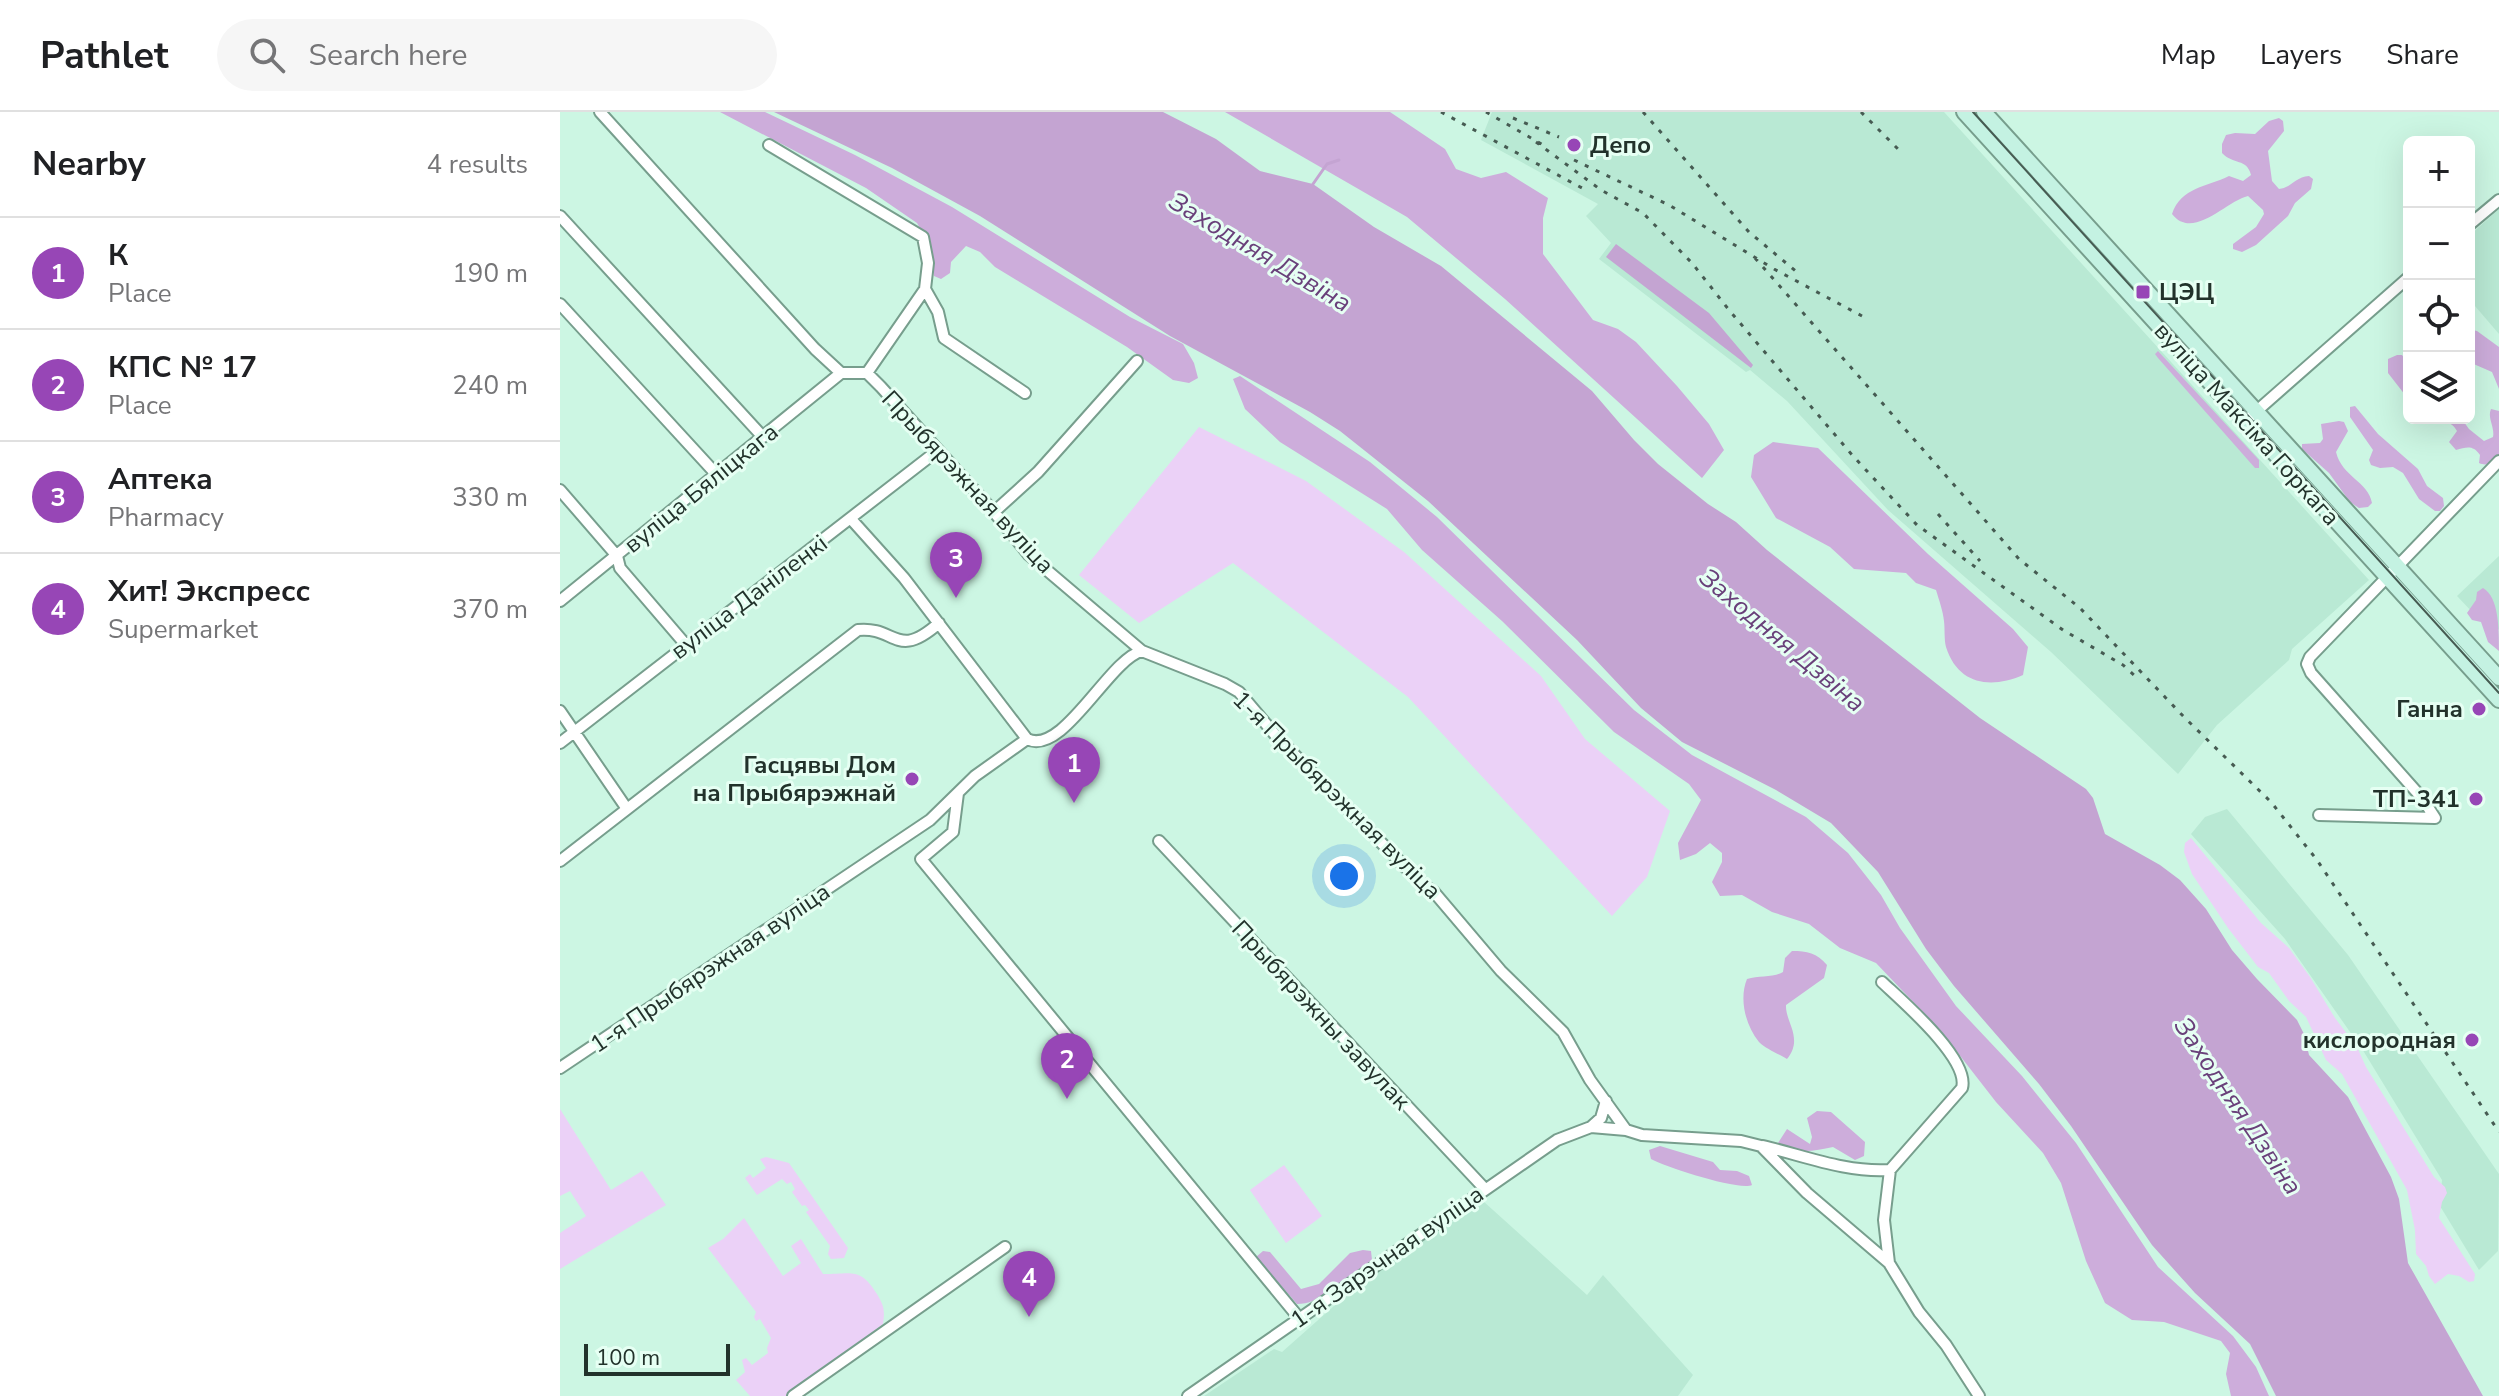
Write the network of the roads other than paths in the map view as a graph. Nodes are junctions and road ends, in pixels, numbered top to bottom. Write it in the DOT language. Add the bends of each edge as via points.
graph roads {
  1 [pos="600,112"];
  2 [pos="1964,112"];
  3 [pos="1984,112"];
  4 [pos="769,145"];
  5 [pos="2499,200"];
  6 [pos="560,216"];
  7 [pos="2475,220"];
  8 [pos="2406,280"];
  9 [pos="925,289"];
  10 [pos="560,304"];
  11 [pos="2181,327"];
  12 [pos="2168,339"];
  13 [pos="1137,361"];
  14 [pos="841,373"];
  15 [pos="867,373"];
  16 [pos="1025,393"];
  17 [pos="2257,411"];
  18 [pos="2244,422"];
  19 [pos="763,437"];
  20 [pos="937,451"];
  21 [pos="2499,461"];
  22 [pos="717,475"];
  23 [pos="560,490"];
  24 [pos="994,512"];
  25 [pos="851,519"];
  26 [pos="617,556"];
  27 [pos="2391,571"];
  28 [pos="560,601"];
  29 [pos="939,623"];
  30 [pos="686,645"];
  31 [pos="1142,651"];
  32 [pos="2499,678"];
  33 [pos="2499,700"];
  34 [pos="560,711"];
  35 [pos="575,731"];
  36 [pos="1027,739"];
  37 [pos="560,743"];
  38 [pos="958,793"];
  39 [pos="627,809"];
  40 [pos="2319,815"];
  41 [pos="1159,841"];
  42 [pos="560,861"];
  43 [pos="1882,982"];
  44 [pos="560,1068"];
  45 [pos="1606,1101"];
  46 [pos="1591,1127"];
  47 [pos="1626,1130"];
  48 [pos="1761,1146"];
  49 [pos="1890,1170"];
  50 [pos="1484,1188"];
  51 [pos="1005,1247"];
  52 [pos="1889,1263"];
  53 [pos="1299,1318"];
  54 [pos="793,1396"];
  55 [pos="1188,1396"];
  56 [pos="1979,1396"];
  1 -- 14 [label="street"];
  2 -- 12 [label="main road, вуліца Максіма Горкага"];
  3 -- 11 [label="main road, вуліца Максіма Горкага"];
  4 -- 9 [label="street" via="923,237"];
  5 -- 7 [label="street"];
  6 -- 19 [label="street"];
  8 -- 17 [label="street"];
  9 -- 15 [label="street"];
  9 -- 16 [label="street" via="944,338"];
  10 -- 22 [label="street"];
  11 -- 12 [label="street"];
  11 -- 17 [label="main road, вуліца Максіма Горкага"];
  12 -- 18 [label="main road, вуліца Максіма Горкага"];
  13 -- 24 [label="street" via="1038,472"];
  14 -- 15 [label="street, Прыбярэжная вуліца"];
  14 -- 19 [label="street, вуліца Бяліцкага"];
  15 -- 20 [label="street, Прыбярэжная вуліца"];
  17 -- 18 [label="street"];
  17 -- 27 [label="main road, вуліца Максіма Горкага"];
  18 -- 27 [label="main road, вуліца Максіма Горкага"];
  19 -- 22 [label="street, вуліца Бяліцкага"];
  20 -- 24 [label="street, Прыбярэжная вуліца"];
  20 -- 25 [label="street, вуліца Даніленкі"];
  21 -- 27 [label="street"];
  22 -- 26 [label="street, вуліца Бяліцкага"];
  23 -- 26 [label="street"];
  24 -- 31 [label="street, Прыбярэжная вуліца" via="1029,555"];
  25 -- 29 [label="street"];
  25 -- 30 [label="street, вуліца Даніленкі"];
  26 -- 28 [label="street, вуліца Бяліцкага"];
  26 -- 30 [label="street" via="620,568"];
  27 -- 32 [label="main road, вуліца Максіма Горкага"];
  27 -- 33 [label="main road, вуліца Максіма Горкага"];
  27 -- 40 [label="street" via="2307,664 2435,818"];
  29 -- 36 [label="street"];
  29 -- 39 [label="street" via="909,642 858,630"];
  30 -- 35 [label="street, вуліца Даніленкі"];
  31 -- 36 [label="street, 1-я Прыбярэжная вуліца" via="1123,661 1071,722 1041,742"];
  31 -- 45 [label="street, 1-я Прыбярэжная вуліца" via="1239,692 1563,1032"];
  34 -- 35 [label="street"];
  35 -- 37 [label="street, вуліца Даніленкі"];
  35 -- 39 [label="street"];
  36 -- 38 [label="street, 1-я Прыбярэжная вуліца"];
  38 -- 44 [label="street, 1-я Прыбярэжная вуліца" via="930,820"];
  38 -- 53 [label="street" via="953,832 921,859"];
  39 -- 42 [label="street"];
  41 -- 50 [label="street, Прыбярэжны завулак"];
  43 -- 49 [label="street" via="1951,1053 1964,1083"];
  45 -- 46 [label="street" via="1601,1118"];
  45 -- 47 [label="street, 1-я Прыбярэжная вуліца"];
  46 -- 47 [label="street, 1-я Зарэчная вуліца"];
  46 -- 50 [label="street, 1-я Зарэчная вуліца" via="1557,1140"];
  47 -- 48 [label="street, 1-я Зарэчная вуліца"];
  48 -- 49 [label="street, 1-я Зарэчная вуліца" via="1811,1160"];
  48 -- 52 [label="street"];
  49 -- 52 [label="street" via="1884,1220"];
  50 -- 53 [label="street, 1-я Зарэчная вуліца"];
  51 -- 54 [label="street"];
  52 -- 56 [label="street"];
  53 -- 55 [label="street, 1-я Зарэчная вуліца"];
}
